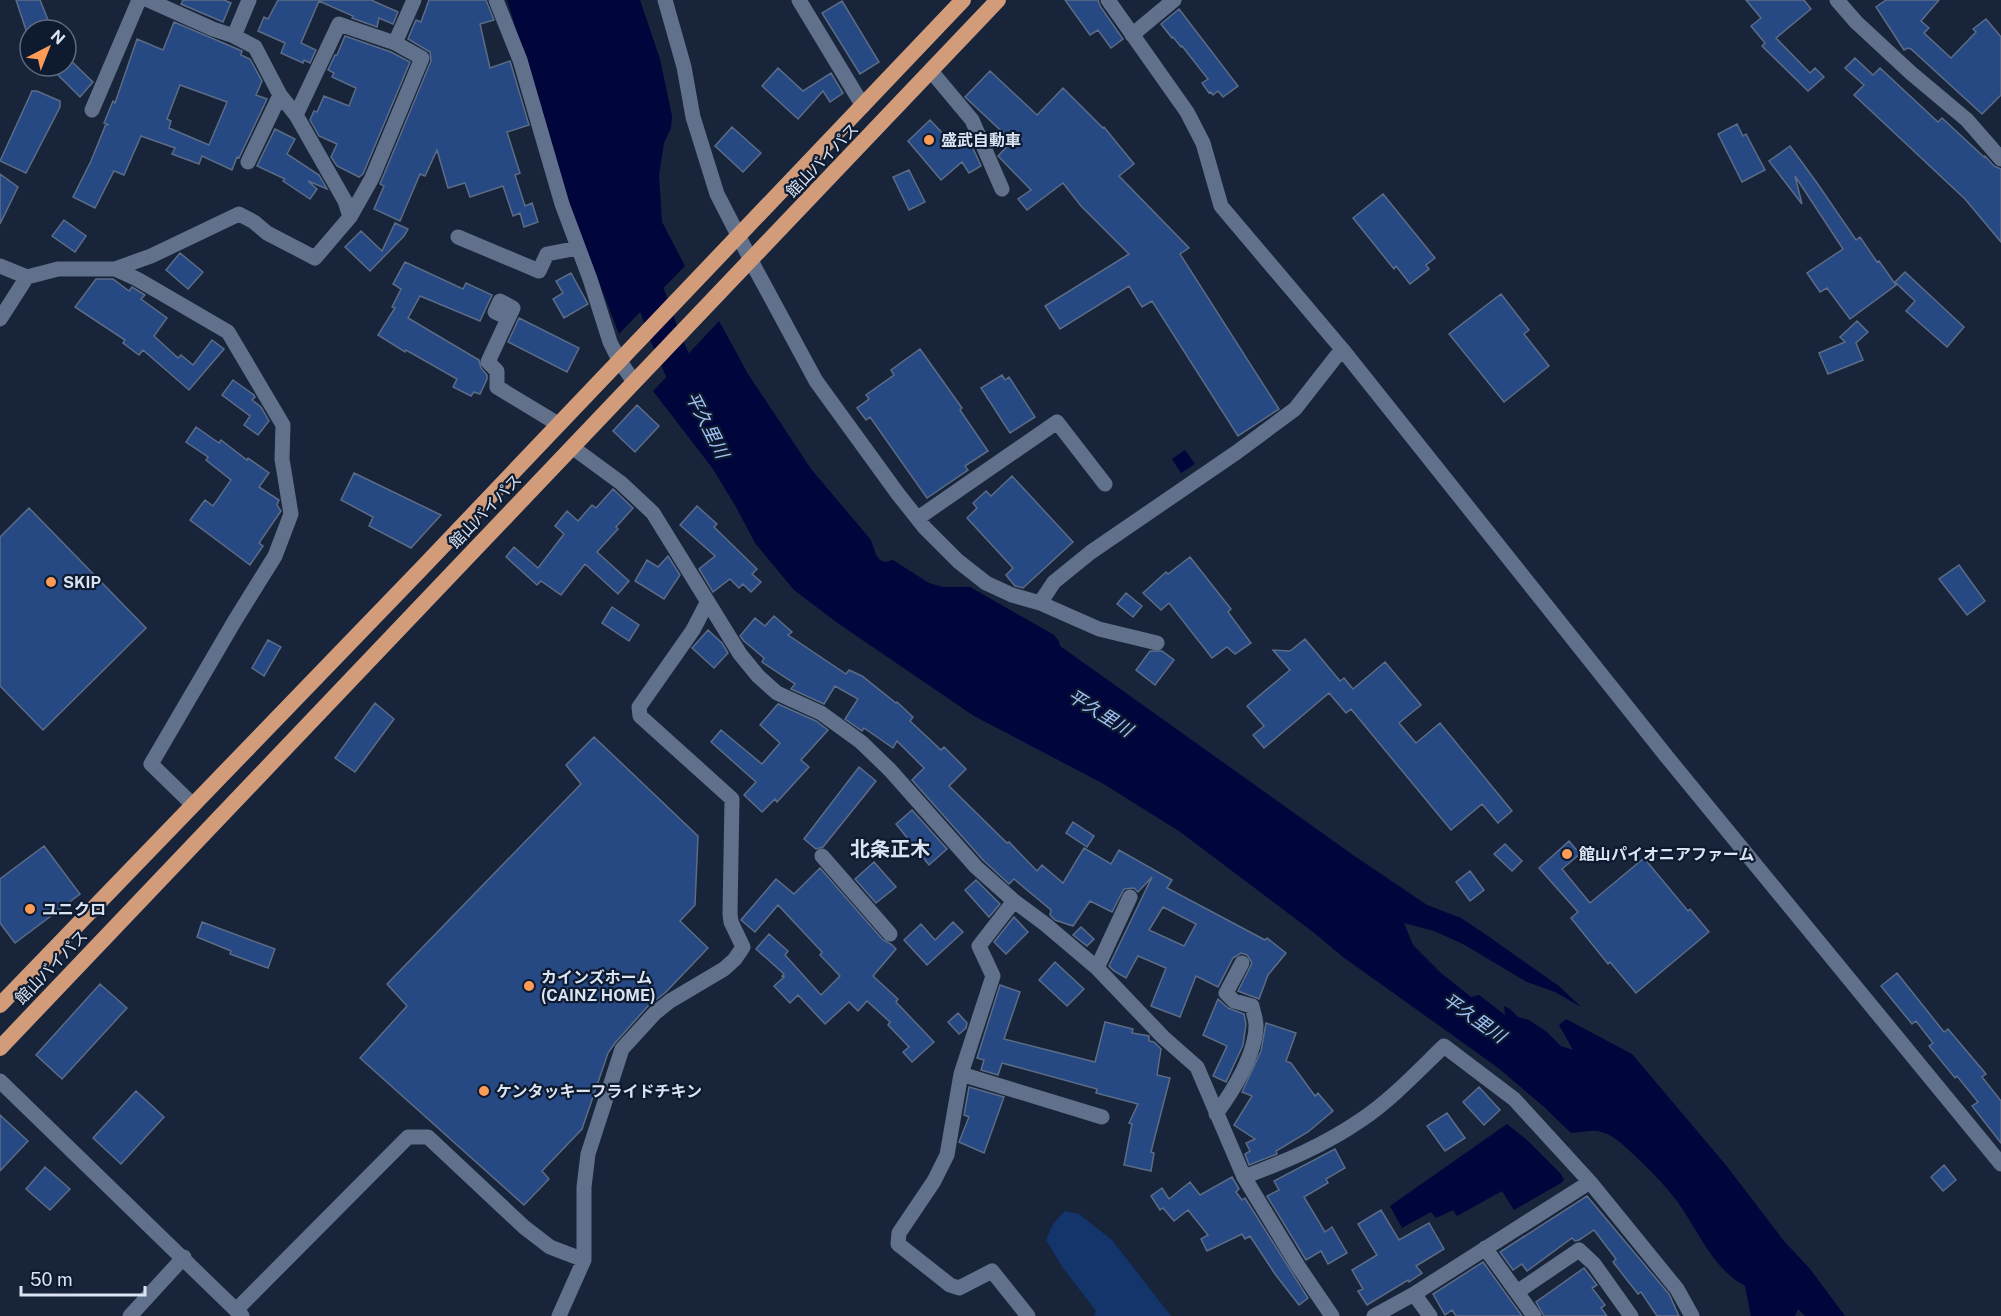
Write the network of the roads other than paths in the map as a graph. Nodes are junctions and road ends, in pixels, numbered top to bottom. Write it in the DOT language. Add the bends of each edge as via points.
graph roads {
  1 [pos="139,0"];
  2 [pos="148,0"];
  3 [pos="249,0"];
  4 [pos="414,0"];
  5 [pos="496,0"];
  6 [pos="665,0"];
  7 [pos="798,0"];
  8 [pos="963,0"];
  9 [pos="998,0"];
  10 [pos="1108,0"];
  11 [pos="1174,0"];
  12 [pos="1837,0"];
  13 [pos="1132,35"];
  14 [pos="234,36"];
  15 [pos="395,43"];
  16 [pos="932,71"];
  17 [pos="280,95"];
  18 [pos="863,106"];
  19 [pos="92,110"];
  20 [pos="296,115"];
  21 [pos="2001,159"];
  22 [pos="248,162"];
  23 [pos="1002,189"];
  24 [pos="350,217"];
  25 [pos="458,237"];
  26 [pos="736,238"];
  27 [pos="578,248"];
  28 [pos="749,263"];
  29 [pos="0,266"];
  30 [pos="115,269"];
  31 [pos="27,277"];
  32 [pos="508,318"];
  33 [pos="0,319"];
  34 [pos="1342,349"];
  35 [pos="622,357"];
  36 [pos="636,380"];
  37 [pos="558,424"];
  38 [pos="572,447"];
  39 [pos="1106,484"];
  40 [pos="918,518"];
  41 [pos="707,603"];
  42 [pos="1040,603"];
  43 [pos="1157,643"];
  44 [pos="192,804"];
  45 [pos="822,856"];
  46 [pos="1130,897"];
  47 [pos="1014,901"];
  48 [pos="890,934"];
  49 [pos="1242,963"];
  50 [pos="1097,968"];
  51 [pos="0,1005"];
  52 [pos="0,1048"];
  53 [pos="961,1074"];
  54 [pos="0,1081"];
  55 [pos="1216,1114"];
  56 [pos="1102,1117"];
  57 [pos="2000,1159"];
  58 [pos="1244,1177"];
  59 [pos="1590,1182"];
  60 [pos="1485,1248"];
  61 [pos="184,1257"];
  62 [pos="584,1260"];
  63 [pos="1517,1292"];
  64 [pos="1414,1294"];
  65 [pos="239,1313"];
  66 [pos="130,1316"];
  67 [pos="559,1316"];
  68 [pos="1028,1316"];
  69 [pos="1332,1316"];
  70 [pos="1374,1316"];
  71 [pos="1430,1316"];
  72 [pos="1534,1316"];
  73 [pos="1631,1316"];
  74 [pos="1692,1316"];
  1 -- 19 [label="street"];
  2 -- 14 [label="street"];
  3 -- 14 [label="street"];
  4 -- 15 [label="street"];
  5 -- 27 [label="street" via="520,60"];
  6 -- 26 [label="street" via="693,117 717,194"];
  7 -- 18 [label="street"];
  8 -- 18 [label="highway, 館山バイパス"];
  9 -- 16 [label="highway, 館山バイパス"];
  10 -- 13 [label="street"];
  11 -- 13 [label="street"];
  12 -- 21 [label="street" via="1856,22 1967,120"];
  13 -- 34 [label="street" via="1203,143 1221,206"];
  14 -- 17 [label="street" via="255,46"];
  15 -- 20 [label="street" via="339,24"];
  15 -- 24 [label="street" via="422,58 372,178"];
  16 -- 23 [label="street" via="972,120"];
  16 -- 28 [label="highway, 館山バイパス"];
  17 -- 20 [label="street"];
  17 -- 22 [label="street"];
  18 -- 26 [label="highway, 館山バイパス"];
  20 -- 24 [label="street" via="345,201"];
  24 -- 30 [label="street" via="315,258 239,214 152,256"];
  25 -- 27 [label="street" via="539,271 547,254"];
  26 -- 28 [label="street"];
  26 -- 35 [label="highway, 館山バイパス"];
  27 -- 35 [label="street" via="610,342"];
  28 -- 36 [label="highway, 館山バイパス"];
  28 -- 40 [label="street" via="816,381"];
  29 -- 31 [label="street"];
  30 -- 31 [label="street" via="58,269"];
  30 -- 44 [label="street" via="228,332 283,425 282,459 291,514 275,556 151,764"];
  31 -- 33 [label="street"];
  32 -- 37 [label="street" via="489,362 497,371 497,387"];
  34 -- 42 [label="street" via="1295,409 1091,552 1054,582"];
  34 -- 57 [label="street" via="1667,757"];
  35 -- 36 [label="street"];
  35 -- 37 [label="highway, 館山バイパス"];
  36 -- 38 [label="highway, 館山バイパス"];
  37 -- 44 [label="highway, 館山バイパス"];
  38 -- 41 [label="street" via="621,483 653,513"];
  38 -- 52 [label="highway, 館山バイパス"];
  39 -- 40 [label="street" via="1057,422"];
  40 -- 42 [label="street" via="958,561 986,583"];
  41 -- 47 [label="street" via="758,676 777,693 821,713 861,742 976,867"];
  41 -- 62 [label="street" via="693,630 639,707 640,716 732,799 730,914 743,948 723,969 655,1013 622,1049 588,1154"];
  42 -- 43 [label="street" via="1099,629"];
  44 -- 51 [label="highway, 館山バイパス"];
  45 -- 48 [label="street"];
  46 -- 50 [label="street"];
  47 -- 50 [label="street"];
  47 -- 53 [label="street" via="979,946 993,976"];
  49 -- 55 [label="street" via="1227,993 1234,1001 1252,1006 1256,1024 1253,1044 1234,1090"];
  50 -- 55 [label="street" via="1197,1067"];
  53 -- 56 [label="street"];
  53 -- 68 [label="street" via="947,1155 899,1233 898,1244 959,1288 992,1271"];
  54 -- 61 [label="street"];
  55 -- 58 [label="street"];
  58 -- 59 [label="street" via="1299,1157 1362,1120 1444,1046 1514,1099"];
  58 -- 69 [label="street"];
  59 -- 60 [label="street"];
  59 -- 74 [label="street" via="1677,1289"];
  60 -- 63 [label="street"];
  60 -- 64 [label="street"];
  61 -- 65 [label="street"];
  61 -- 66 [label="street"];
  62 -- 65 [label="street" via="550,1247 524,1227 428,1137 408,1137"];
  62 -- 67 [label="street"];
  63 -- 72 [label="street"];
  63 -- 73 [label="street" via="1579,1250 1594,1264"];
  64 -- 70 [label="street"];
  64 -- 71 [label="street"];
}
